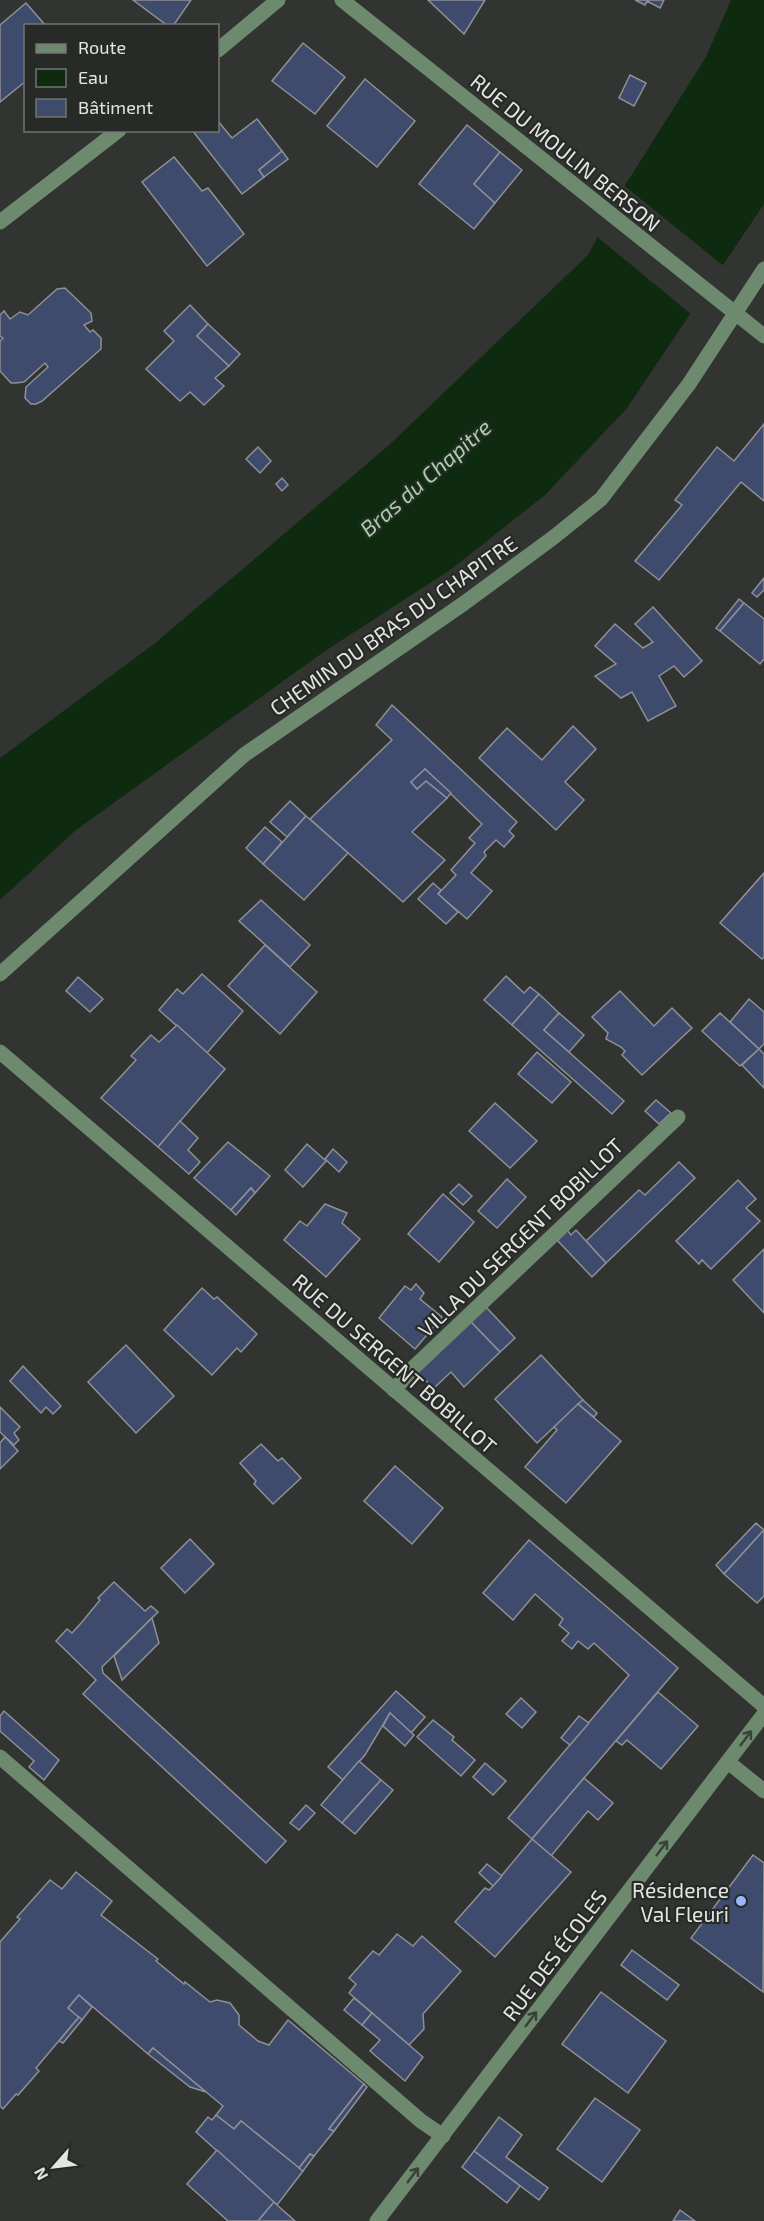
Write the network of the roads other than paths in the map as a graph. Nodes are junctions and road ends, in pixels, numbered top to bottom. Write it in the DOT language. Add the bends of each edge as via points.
graph roads {
  1 [pos="278,0"];
  2 [pos="342,0"];
  3 [pos="219,49"];
  4 [pos="116,132"];
  5 [pos="0,222"];
  6 [pos="764,269"];
  7 [pos="764,336"];
  8 [pos="0,974"];
  9 [pos="0,1052"];
  10 [pos="678,1117"];
  11 [pos="394,1390"];
  12 [pos="764,1706"];
  13 [pos="764,1714"];
  14 [pos="0,1757"];
  15 [pos="728,1762"];
  16 [pos="764,1791"];
  17 [pos="442,2136"];
  18 [pos="377,2221"];
  1 -- 3 [label="street"];
  2 -- 7 [label="street, RUE DU MOULIN BERSON"];
  4 -- 5 [label="street"];
  6 -- 8 [label="street, CHEMIN DU BRAS DU CHAPITRE" via="689,384 601,498 464,604 244,755"];
  9 -- 11 [label="street, RUE DU SERGENT BOBILLOT"];
  10 -- 11 [label="street, VILLA DU SERGENT BOBILLOT"];
  11 -- 12 [label="street, RUE DU SERGENT BOBILLOT"];
  15 -- 13 [label="street, RUE DES ÉCOLES, one-way"];
  14 -- 17 [label="street"];
  15 -- 16 [label="street"];
  17 -- 15 [label="street, RUE DES ÉCOLES, one-way"];
  18 -- 17 [label="street, RUE DES ÉCOLES, one-way"];
}
